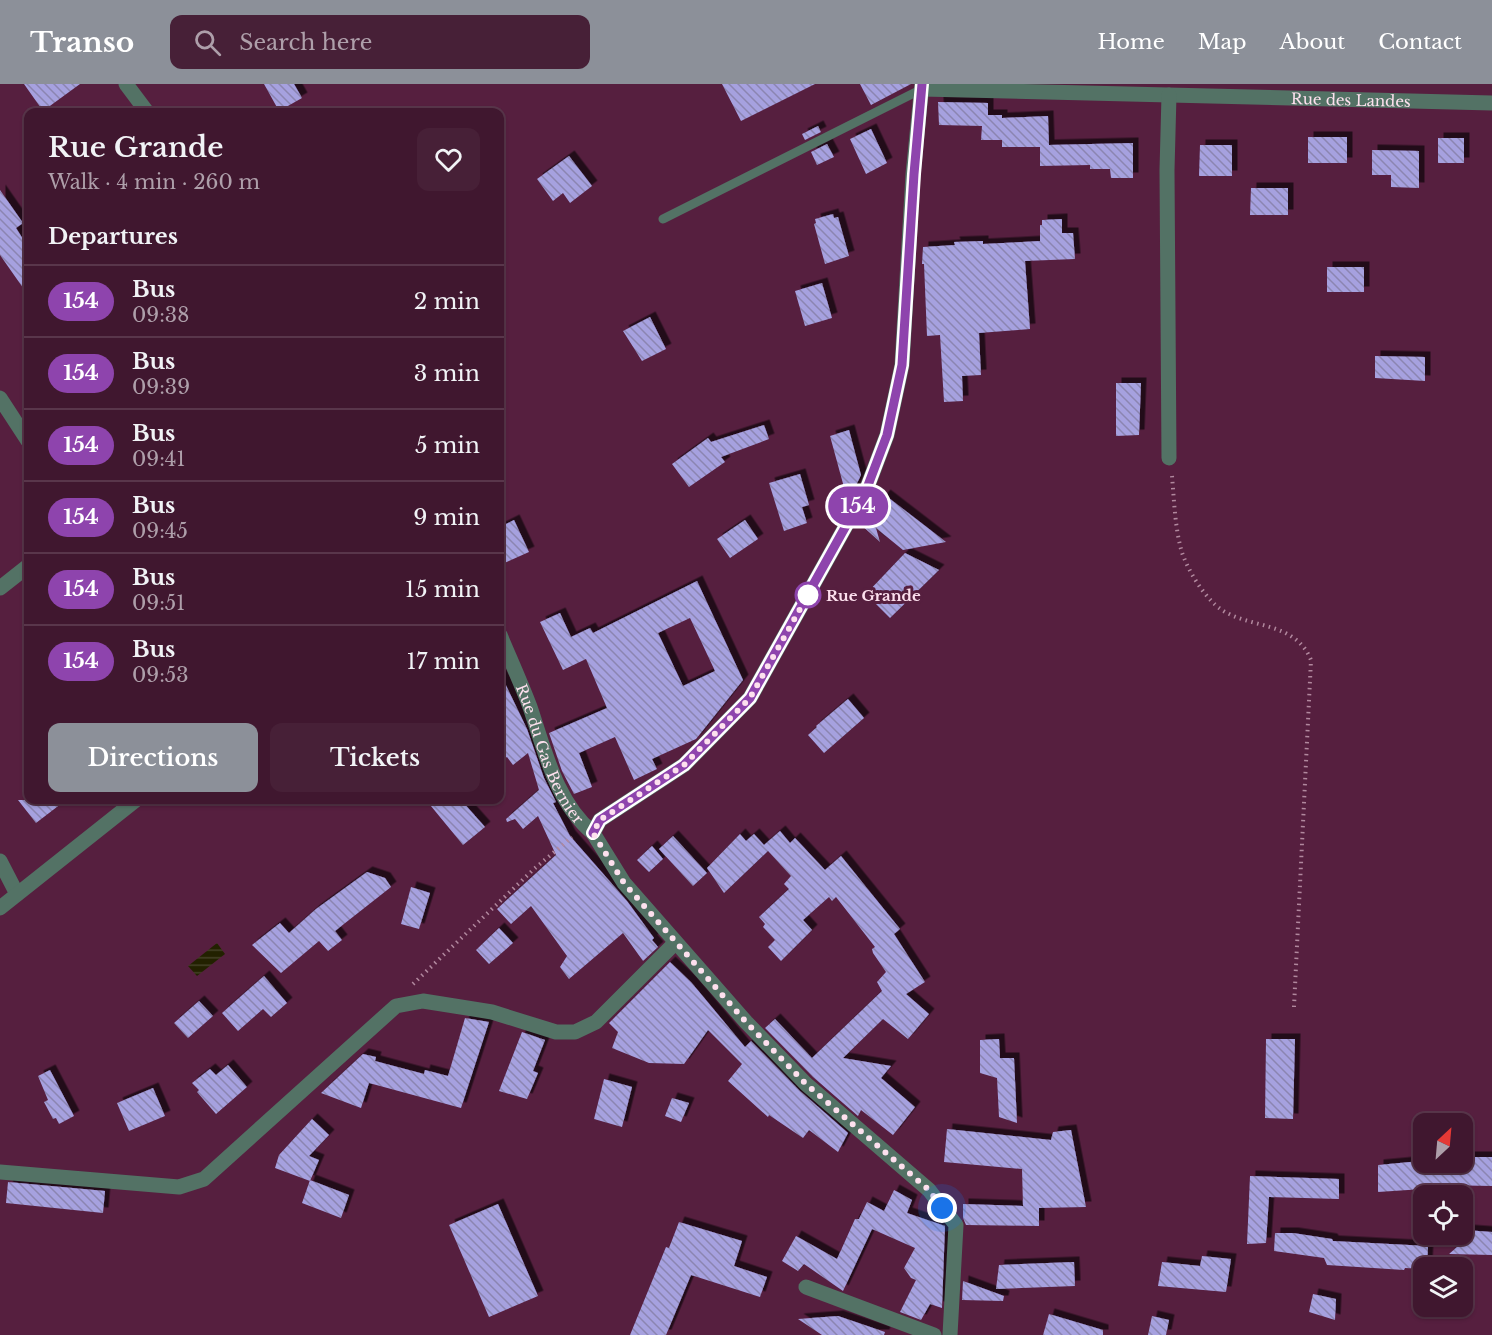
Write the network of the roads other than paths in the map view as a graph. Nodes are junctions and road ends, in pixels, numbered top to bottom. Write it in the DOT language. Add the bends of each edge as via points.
graph roads {
  1 [pos="126,84"];
  2 [pos="922,86"];
  3 [pos="1169,95"];
  4 [pos="1492,103"];
  5 [pos="144,108"];
  6 [pos="663,219"];
  7 [pos="0,399"];
  8 [pos="24,435"];
  9 [pos="1169,458"];
  10 [pos="24,569"];
  11 [pos="0,588"];
  12 [pos="504,644"];
  13 [pos="131,804"];
  14 [pos="593,833"];
  15 [pos="0,861"];
  16 [pos="17,894"];
  17 [pos="0,908"];
  18 [pos="675,943"];
  19 [pos="0,1172"];
  20 [pos="806,1287"];
  21 [pos="934,1335"];
  22 [pos="950,1335"];
  1 -- 5 [label="street"];
  2 -- 3 [label="street, Rue des Landes"];
  2 -- 6 [label="lane"];
  2 -- 14 [label="street" via="902,365 887,435 867,488 750,698 684,765 600,820"];
  3 -- 4 [label="street, Rue des Landes"];
  3 -- 9 [label="street"];
  7 -- 8 [label="street"];
  10 -- 11 [label="street"];
  12 -- 14 [label="street, Rue du Gas Bernier" via="561,792 579,822"];
  13 -- 16 [label="street"];
  14 -- 18 [label="street, Rue du Gas Bernier" via="624,883"];
  15 -- 16 [label="street"];
  16 -- 17 [label="street"];
  18 -- 19 [label="street" via="596,1022 576,1032 556,1032 492,1012 423,1001 396,1006 204,1179 179,1187"];
  18 -- 22 [label="street, Rue du Gas Bernier" via="806,1084 929,1190 956,1226"];
  20 -- 21 [label="street"];
}
